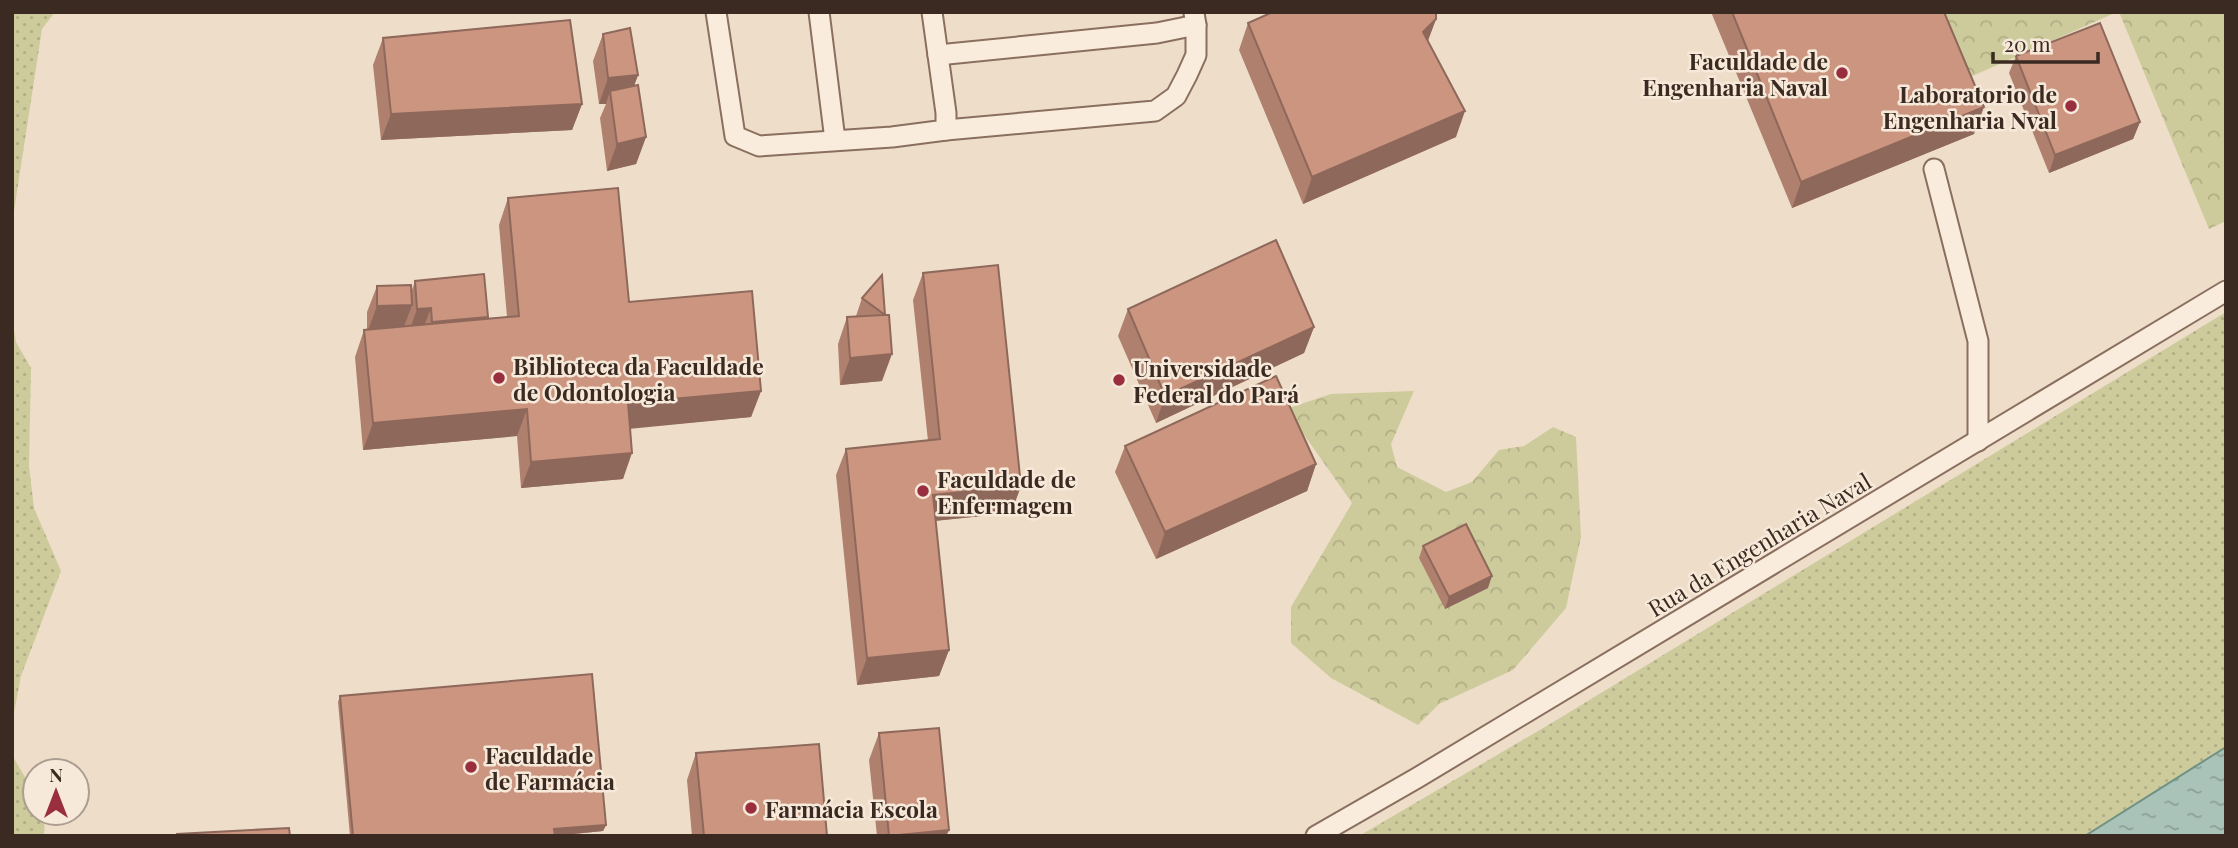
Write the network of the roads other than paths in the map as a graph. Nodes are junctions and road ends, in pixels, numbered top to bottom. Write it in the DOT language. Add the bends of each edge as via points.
graph roads {
  1 [pos="716,12"];
  2 [pos="819,12"];
  3 [pos="932,12"];
  4 [pos="1195,18"];
  5 [pos="938,55"];
  6 [pos="946,130"];
  7 [pos="835,140"];
  8 [pos="1934,169"];
  9 [pos="2226,291"];
  10 [pos="1978,440"];
  11 [pos="1316,836"];
  1 -- 7 [label="lane" via="735,136 759,146"];
  2 -- 7 [label="lane"];
  3 -- 5 [label="lane"];
  4 -- 5 [label="lane" via="1157,33"];
  4 -- 6 [label="lane" via="1196,55 1176,96 1155,111"];
  5 -- 6 [label="lane"];
  6 -- 7 [label="lane"];
  8 -- 10 [label="lane" via="1978,341"];
  9 -- 10 [label="lane, Rua da Engenharia Naval"];
  10 -- 11 [label="lane, Rua da Engenharia Naval"];
}
